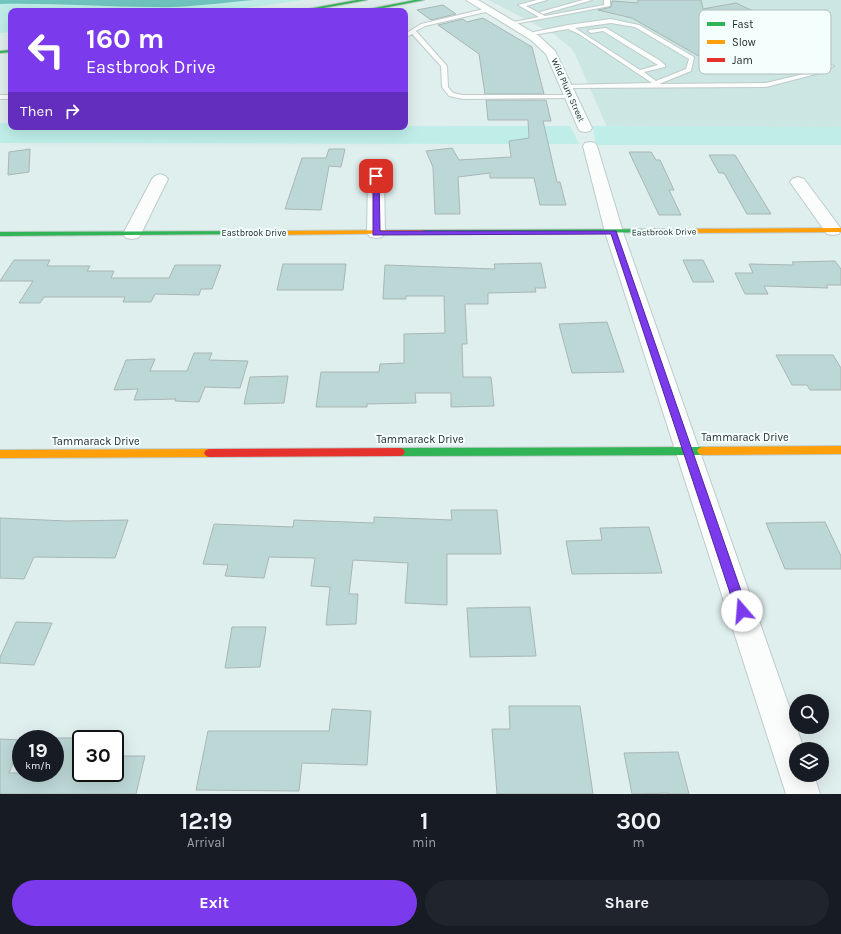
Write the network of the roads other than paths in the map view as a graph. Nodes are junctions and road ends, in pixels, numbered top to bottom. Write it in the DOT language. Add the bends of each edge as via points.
graph roads {
  1 [pos="365,0"];
  2 [pos="422,0"];
  3 [pos="471,0"];
  4 [pos="544,0"];
  5 [pos="589,0"];
  6 [pos="607,0"];
  7 [pos="317,8"];
  8 [pos="378,8"];
  9 [pos="488,10"];
  10 [pos="535,13"];
  11 [pos="544,18"];
  12 [pos="511,24"];
  13 [pos="568,27"];
  14 [pos="413,31"];
  15 [pos="579,32"];
  16 [pos="408,34"];
  17 [pos="527,34"];
  18 [pos="638,72"];
  19 [pos="810,74"];
  20 [pos="653,84"];
  21 [pos="568,91"];
  22 [pos="376,176"];
  23 [pos="160,179"];
  24 [pos="798,182"];
  25 [pos="837,230"];
  26 [pos="614,232"];
  27 [pos="376,233"];
  28 [pos="0,234"];
  29 [pos="132,234"];
  30 [pos="688,449"];
  31 [pos="841,450"];
  32 [pos="0,454"];
  33 [pos="789,753"];
  34 [pos="799,782"];
  35 [pos="803,794"];
  1 -- 7 [label="street"];
  2 -- 8 [label="street"];
  3 -- 9 [label="street, Wild Plum Street"];
  4 -- 10 [label="lane" via="521,5"];
  5 -- 10 [label="lane"];
  6 -- 11 [label="lane" via="607,6"];
  9 -- 12 [label="street, Wild Plum Street"];
  9 -- 14 [label="lane" via="422,25"];
  10 -- 11 [label="lane"];
  11 -- 12 [label="lane"];
  12 -- 17 [label="street, Wild Plum Street"];
  13 -- 15 [label="lane"];
  13 -- 17 [label="lane"];
  13 -- 20 [label="lane" via="611,20 637,26 692,58 689,70"];
  14 -- 16 [label="lane"];
  14 -- 21 [label="lane" via="444,66 445,87 451,95 463,97"];
  15 -- 18 [label="lane"];
  15 -- 18 [label="lane" via="604,28 663,66"];
  17 -- 21 [label="street, Wild Plum Street" via="551,53"];
  18 -- 20 [label="lane"];
  19 -- 20 [label="lane" via="766,85"];
  20 -- 21 [label="lane"];
  21 -- 26 [label="street, Wild Plum Street" via="587,137"];
  22 -- 27 [label="street"];
  23 -- 29 [label="street"];
  24 -- 25 [label="street, Eastbrook Drive"];
  25 -- 26 [label="street, Eastbrook Drive"];
  26 -- 27 [label="street, Eastbrook Drive"];
  26 -- 30 [label="street, Wild Plum Street"];
  27 -- 29 [label="street, Eastbrook Drive"];
  28 -- 29 [label="street, Eastbrook Drive"];
  30 -- 31 [label="street, Tammarack Drive"];
  30 -- 32 [label="street, Tammarack Drive"];
  30 -- 33 [label="street, Wild Plum Street"];
  34 -- 35 [label="street, Wild Plum Street"];
}
